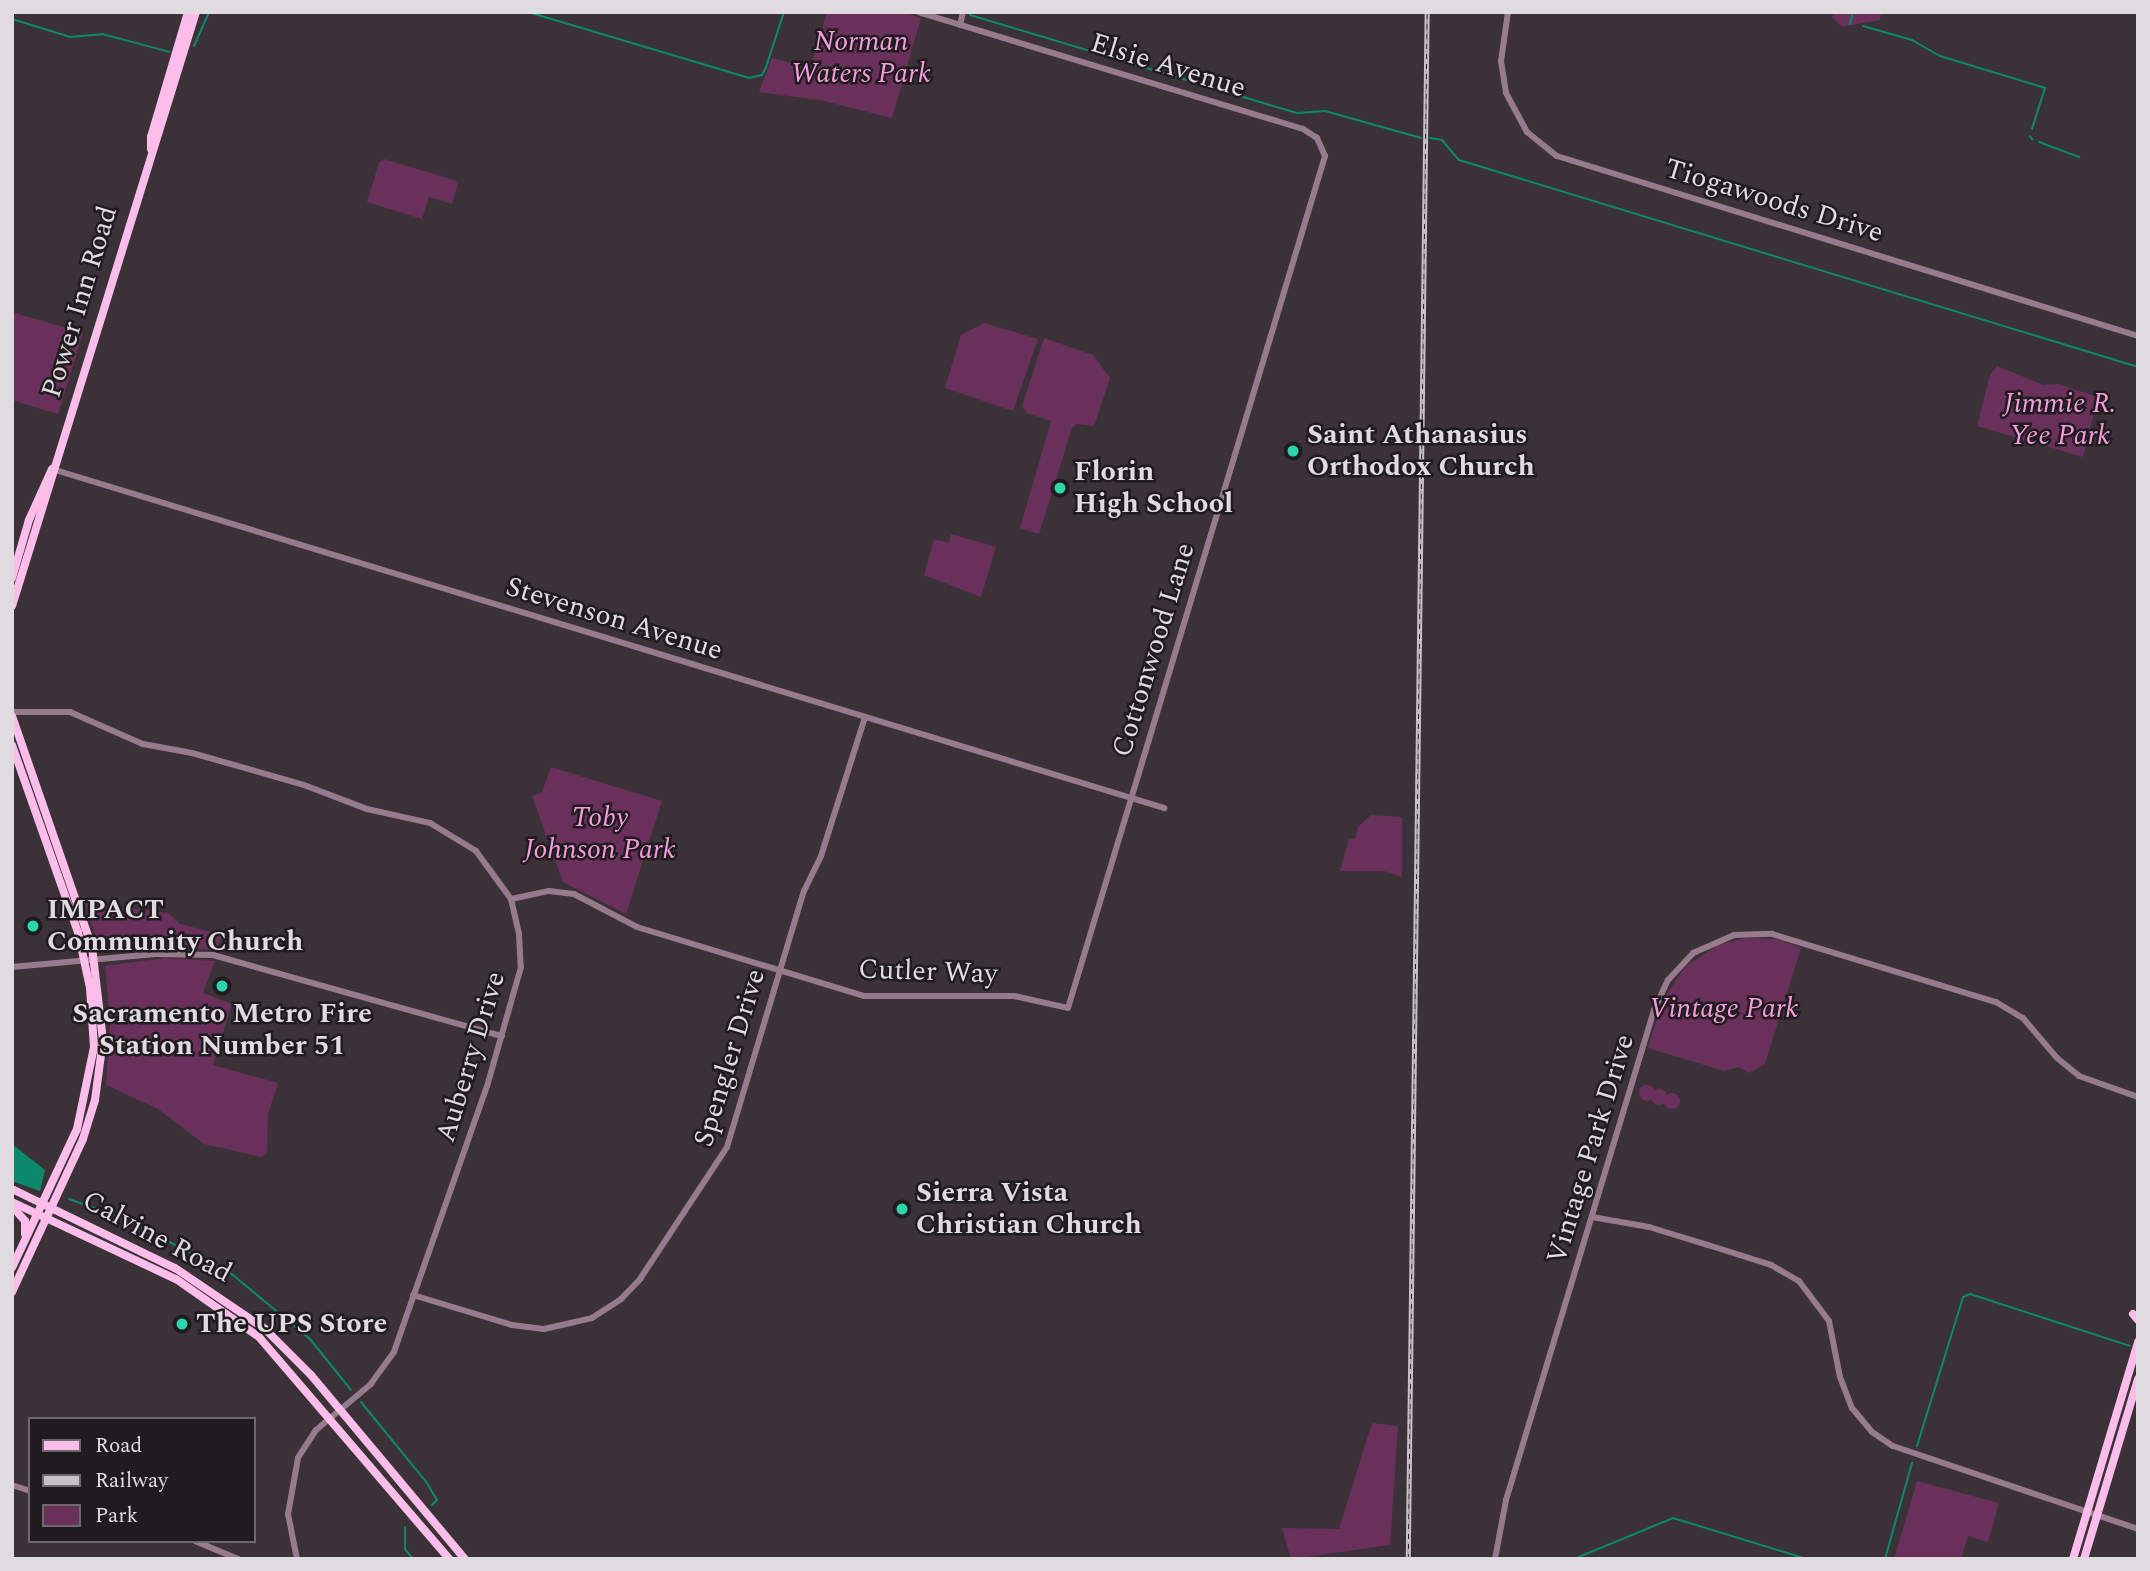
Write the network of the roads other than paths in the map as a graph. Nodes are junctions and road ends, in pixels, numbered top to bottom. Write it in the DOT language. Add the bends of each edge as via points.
graph roads {
  1 [pos="188,12"];
  2 [pos="196,12"];
  3 [pos="918,12"];
  4 [pos="963,12"];
  5 [pos="1508,12"];
  6 [pos="960,25"];
  7 [pos="1321,144"];
  8 [pos="152,149"];
  9 [pos="2138,336"];
  10 [pos="52,469"];
  11 [pos="12,578"];
  12 [pos="12,606"];
  13 [pos="12,714"];
  14 [pos="865,717"];
  15 [pos="12,745"];
  16 [pos="1132,798"];
  17 [pos="1164,807"];
  18 [pos="510,899"];
  19 [pos="96,960"];
  20 [pos="85,961"];
  21 [pos="12,967"];
  22 [pos="779,971"];
  23 [pos="1068,1008"];
  24 [pos="502,1036"];
  25 [pos="2138,1097"];
  26 [pos="12,1189"];
  27 [pos="12,1204"];
  28 [pos="43,1204"];
  29 [pos="53,1209"];
  30 [pos="37,1215"];
  31 [pos="1592,1217"];
  32 [pos="48,1220"];
  33 [pos="26,1237"];
  34 [pos="12,1268"];
  35 [pos="12,1292"];
  36 [pos="414,1295"];
  37 [pos="2138,1342"];
  38 [pos="2138,1380"];
  39 [pos="338,1410"];
  40 [pos="330,1416"];
  41 [pos="2087,1510"];
  42 [pos="2097,1513"];
  43 [pos="2138,1529"];
  44 [pos="200,1543"];
  45 [pos="238,1559"];
  46 [pos="298,1559"];
  47 [pos="449,1559"];
  48 [pos="465,1559"];
  49 [pos="1495,1559"];
  50 [pos="2073,1559"];
  51 [pos="2084,1559"];
  1 -- 8 [label="main road, Power Inn Road" via="150,137"];
  2 -- 8 [label="main road, Power Inn Road"];
  3 -- 6 [label="street, Elsie Avenue"];
  4 -- 6 [label="street"];
  5 -- 9 [label="street, Tiogawoods Drive" via="1501,61 1506,93 1527,132 1557,156"];
  6 -- 7 [label="street, Elsie Avenue" via="1303,129"];
  7 -- 16 [label="street, Cottonwood Lane" via="1325,156 1300,244"];
  8 -- 10 [label="main road, Power Inn Road"];
  10 -- 11 [label="main road, Power Inn Road" via="29,520"];
  10 -- 12 [label="main road, Power Inn Road"];
  10 -- 14 [label="street, Stevenson Avenue"];
  13 -- 18 [label="street, Auberry Drive" via="71,712 143,744 192,752 367,809 430,823 481,856"];
  13 -- 19 [label="main road"];
  14 -- 16 [label="street, Stevenson Avenue"];
  14 -- 22 [label="street, Spengler Drive"];
  15 -- 20 [label="main road" via="56,860"];
  16 -- 17 [label="street, Stevenson Avenue"];
  16 -- 23 [label="street, Cottonwood Lane"];
  18 -- 22 [label="street, Cutler Way" via="549,891 574,894 637,928"];
  18 -- 24 [label="street, Auberry Drive" via="517,920 521,967"];
  19 -- 20 [label="street"];
  19 -- 24 [label="street" via="155,954 221,956"];
  19 -- 29 [label="main road" via="103,1040 100,1073 83,1139"];
  20 -- 21 [label="street"];
  20 -- 28 [label="main road" via="92,1018 91,1071 76,1129"];
  22 -- 23 [label="street, Cutler Way" via="864,996 1014,996"];
  22 -- 36 [label="street, Spengler Drive" via="723,1157 644,1274 621,1299 592,1318 544,1329 512,1325"];
  24 -- 36 [label="street, Auberry Drive"];
  25 -- 31 [label="street, Vintage Park Drive" via="2079,1076 2023,1018 1996,1002 1794,939 1734,934 1693,953 1662,989"];
  26 -- 28 [label="main road, Calvine Road"];
  27 -- 30 [label="main road, Calvine Road"];
  27 -- 33 [label="main road" via="25,1221"];
  28 -- 29 [label="main road, Calvine Road"];
  28 -- 30 [label="main road"];
  29 -- 32 [label="main road"];
  29 -- 39 [label="main road, Calvine Road" via="230,1301 280,1343"];
  30 -- 32 [label="main road, Calvine Road"];
  30 -- 33 [label="main road"];
  31 -- 41 [label="street" via="1649,1227 1790,1275 1825,1311 1847,1398 1880,1438 1906,1453"];
  31 -- 49 [label="street, Vintage Park Drive" via="1506,1500"];
  32 -- 35 [label="main road"];
  32 -- 40 [label="main road, Calvine Road" via="176,1279 214,1303 259,1336"];
  33 -- 34 [label="main road"];
  36 -- 39 [label="street, Auberry Drive" via="394,1352 365,1389"];
  37 -- 41 [label="main road"];
  38 -- 42 [label="main road"];
  39 -- 40 [label="street, Auberry Drive"];
  39 -- 48 [label="main road, Calvine Road"];
  40 -- 46 [label="street, Auberry Drive" via="306,1443 291,1475 288,1514"];
  40 -- 47 [label="main road, Calvine Road"];
  41 -- 42 [label="street"];
  41 -- 50 [label="main road"];
  42 -- 43 [label="street"];
  42 -- 51 [label="main road"];
  44 -- 45 [label="street"];
}
